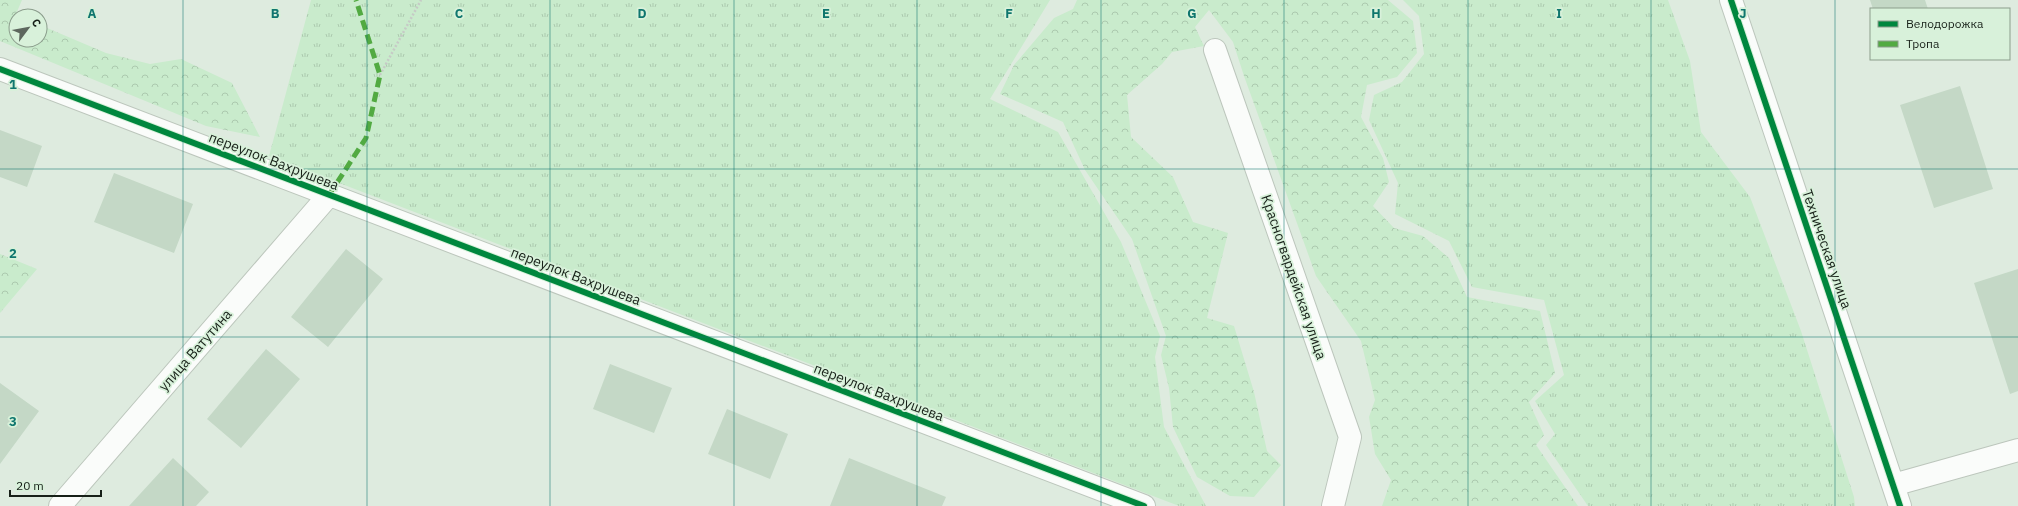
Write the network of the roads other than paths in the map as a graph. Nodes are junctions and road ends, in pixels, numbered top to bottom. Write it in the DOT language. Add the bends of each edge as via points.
graph roads {
  1 [pos="1731,0"];
  2 [pos="1215,50"];
  3 [pos="0,69"];
  4 [pos="329,195"];
  5 [pos="2018,450"];
  6 [pos="1893,485"];
  7 [pos="60,506"];
  8 [pos="1144,506"];
  9 [pos="1334,506"];
  10 [pos="1900,506"];
  1 -- 6 [label="street, Техническая улица"];
  2 -- 9 [label="street, Красногвардейская улица" via="1350,437"];
  3 -- 4 [label="street, переулок Вахрушева"];
  4 -- 7 [label="street, улица Ватутина"];
  4 -- 8 [label="street, переулок Вахрушева"];
  5 -- 6 [label="street"];
  6 -- 10 [label="street, Техническая улица"];
}
